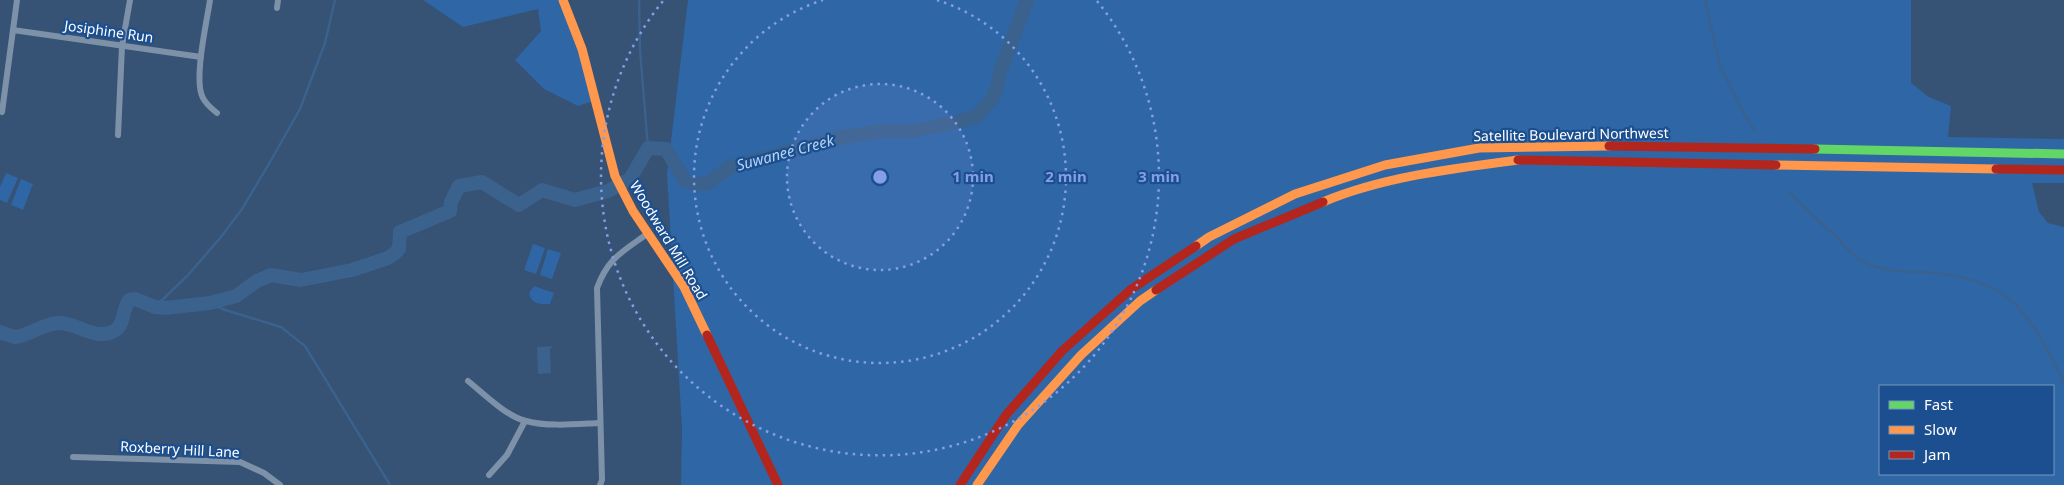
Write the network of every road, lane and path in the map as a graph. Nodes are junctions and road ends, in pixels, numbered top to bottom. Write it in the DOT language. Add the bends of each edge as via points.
graph roads {
  1 [pos="16,0"];
  2 [pos="130,0"];
  3 [pos="210,0"];
  4 [pos="278,0"];
  5 [pos="563,0"];
  6 [pos="277,8"];
  7 [pos="13,30"];
  8 [pos="122,46"];
  9 [pos="201,57"];
  10 [pos="0,111"];
  11 [pos="217,113"];
  12 [pos="118,135"];
  13 [pos="2064,154"];
  14 [pos="2064,170"];
  15 [pos="647,234"];
  16 [pos="468,380"];
  17 [pos="524,421"];
  18 [pos="600,423"];
  19 [pos="73,457"];
  20 [pos="490,475"];
  21 [pos="280,485"];
  22 [pos="600,485"];
  23 [pos="778,485"];
  24 [pos="960,485"];
  25 [pos="977,485"];
  1 -- 7 [label="street"];
  2 -- 8 [label="street"];
  3 -- 9 [label="street"];
  4 -- 6 [label="street"];
  5 -- 15 [label="main road, Woodward Mill Road" via="582,49 615,176"];
  7 -- 8 [label="street, Josiphine Run"];
  7 -- 10 [label="street"];
  8 -- 9 [label="street, Josiphine Run"];
  8 -- 12 [label="street"];
  9 -- 11 [label="street" via="203,98"];
  13 -- 24 [label="main road, Satellite Boulevard Northwest" via="1642,146 1478,148 1385,165 1295,194 1209,237 1130,290 1062,351 1012,408"];
  14 -- 25 [label="main road, Satellite Boulevard Northwest" via="1526,159 1443,170 1344,193 1234,239 1140,301 1081,355 1018,425"];
  15 -- 18 [label="street" via="615,257 596,288"];
  15 -- 23 [label="main road, Woodward Mill Road" via="684,287"];
  16 -- 17 [label="street" via="495,404"];
  17 -- 18 [label="street"];
  17 -- 20 [label="street" via="507,456"];
  18 -- 22 [label="street"];
  19 -- 21 [label="street, Roxberry Hill Lane" via="240,462 264,472"];
}
